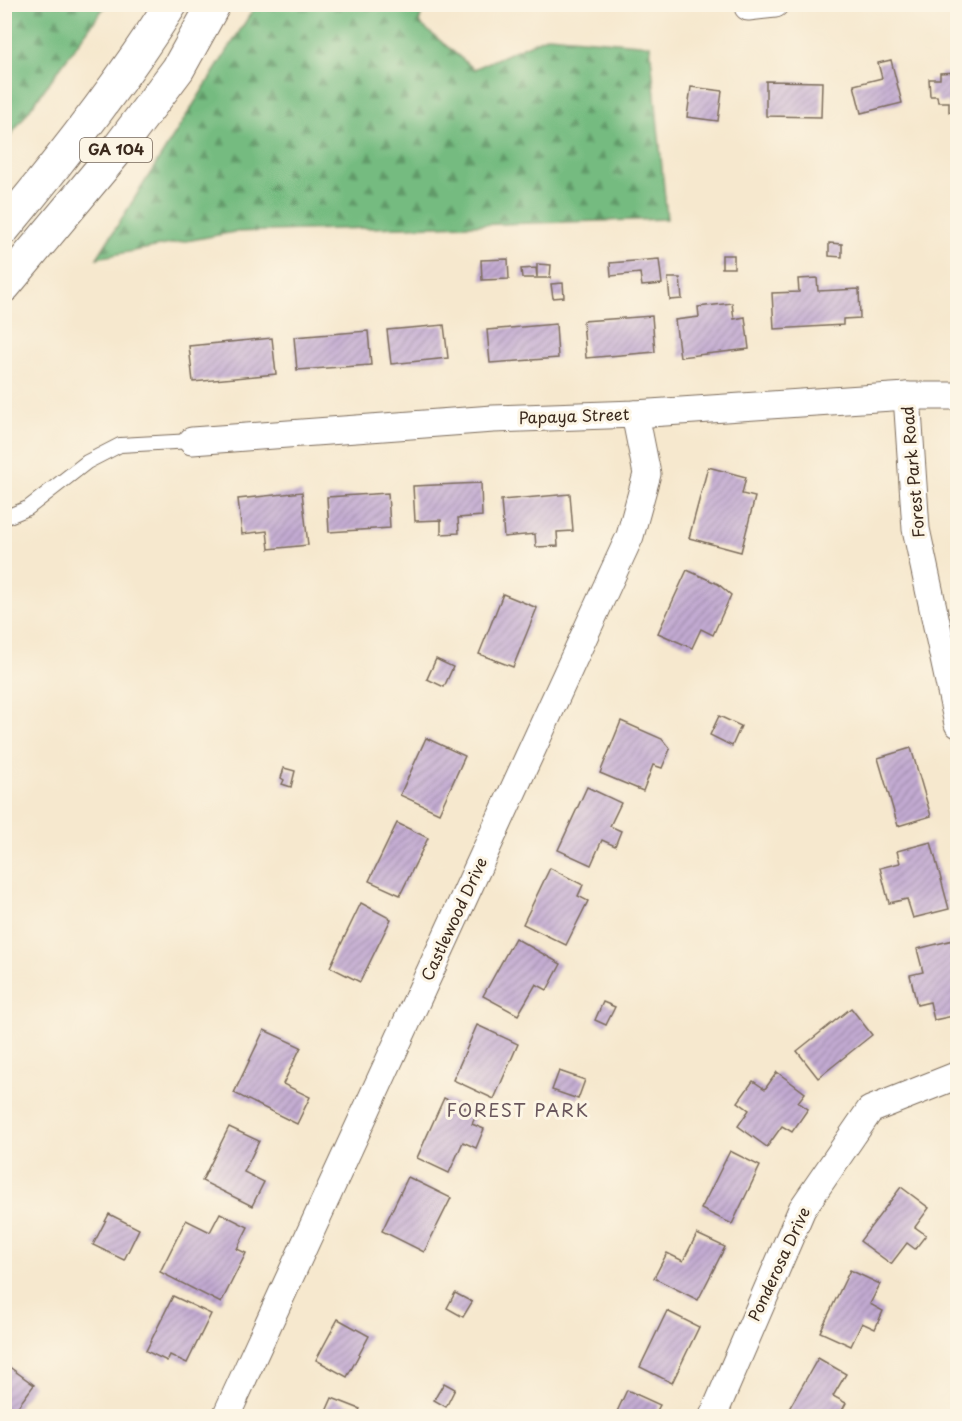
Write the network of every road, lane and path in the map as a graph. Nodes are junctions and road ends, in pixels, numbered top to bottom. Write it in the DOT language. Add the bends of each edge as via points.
graph roads {
  1 [pos="171,4"];
  2 [pos="214,4"];
  3 [pos="775,4"];
  4 [pos="748,7"];
  5 [pos="4,228"];
  6 [pos="4,286"];
  7 [pos="907,396"];
  8 [pos="957,396"];
  9 [pos="635,414"];
  10 [pos="192,441"];
  11 [pos="4,518"];
  12 [pos="957,724"];
  13 [pos="957,1075"];
  14 [pos="226,1416"];
  15 [pos="713,1416"];
  1 -- 5 [label="main road, GA 104" via="110,94"];
  2 -- 6 [label="main road, GA 104" via="178,69 114,154"];
  3 -- 4 [label="street"];
  7 -- 8 [label="street, Papaya Street"];
  7 -- 9 [label="street, Papaya Street"];
  7 -- 12 [label="street, Forest Park Road" via="916,529"];
  9 -- 10 [label="street, Papaya Street" via="493,419"];
  9 -- 14 [label="street, Castlewood Drive" via="647,474 630,536"];
  10 -- 11 [label="lane" via="120,445 87,462 28,508"];
  13 -- 15 [label="street, Ponderosa Drive" via="870,1110 802,1209"];
}
